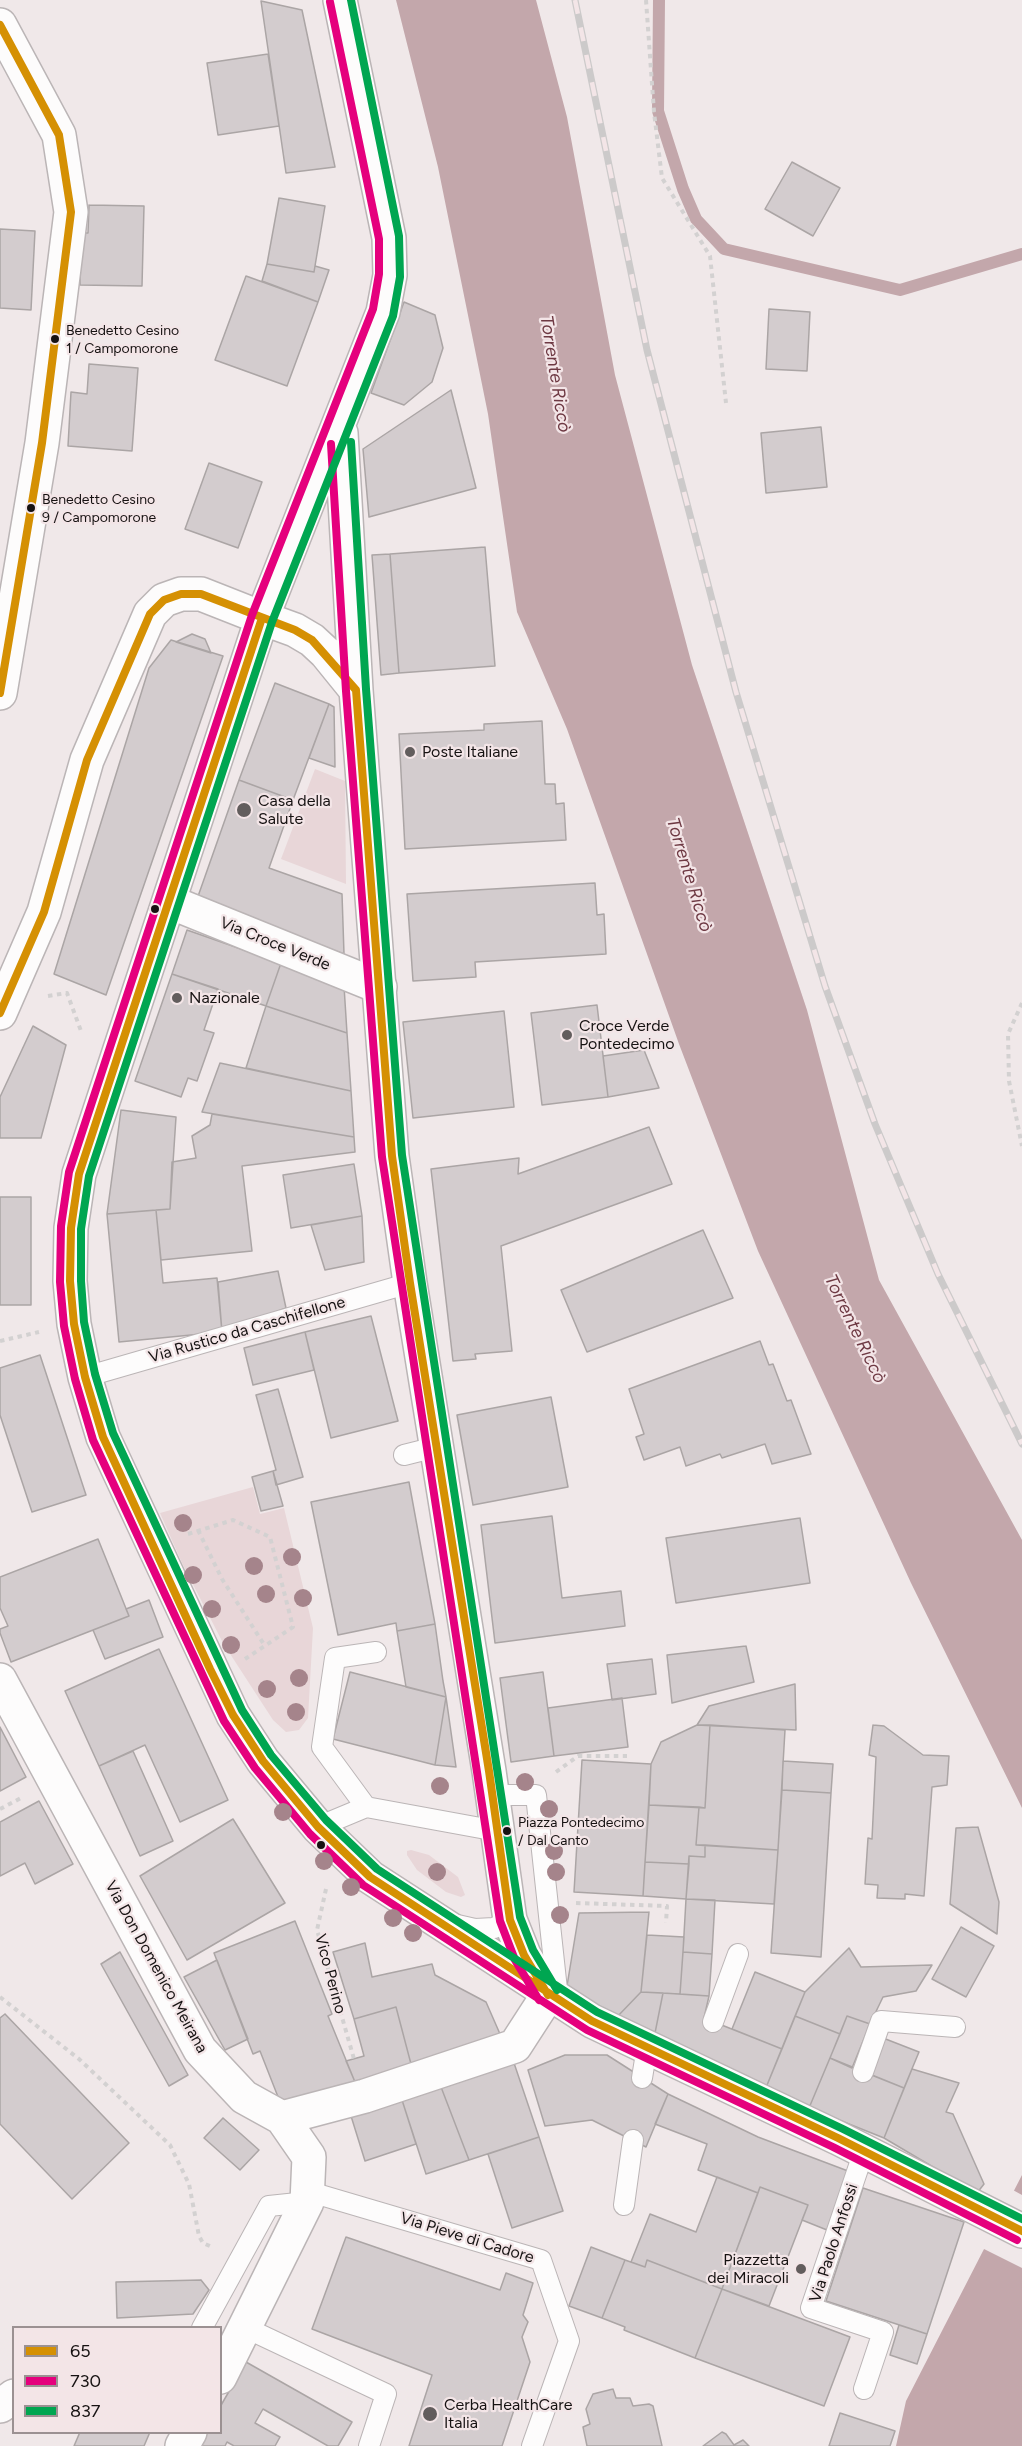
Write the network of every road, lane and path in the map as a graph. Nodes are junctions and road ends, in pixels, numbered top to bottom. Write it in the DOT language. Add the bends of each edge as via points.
graph roads {
  1 [pos="340,0"];
  2 [pos="646,0"];
  3 [pos="0,25"];
  4 [pos="726,403"];
  5 [pos="340,424"];
  6 [pos="262,618"];
  7 [pos="356,690"];
  8 [pos="0,693"];
  9 [pos="170,902"];
  10 [pos="380,987"];
  11 [pos="40,997"];
  12 [pos="1022,1003"];
  13 [pos="0,1013"];
  14 [pos="81,1031"];
  15 [pos="1022,1146"];
  16 [pos="410,1283"];
  17 [pos="42,1332"];
  18 [pos="0,1341"];
  19 [pos="85,1377"];
  20 [pos="436,1447"];
  21 [pos="404,1455"];
  22 [pos="198,1530"];
  23 [pos="180,1536"];
  24 [pos="265,1646"];
  25 [pos="376,1652"];
  26 [pos="237,1664"];
  27 [pos="0,1680"];
  28 [pos="627,1756"];
  29 [pos="556,1772"];
  30 [pos="493,1795"];
  31 [pos="366,1807"];
  32 [pos="318,1827"];
  33 [pos="497,1831"];
  34 [pos="326,1889"];
  35 [pos="569,1903"];
  36 [pos="433,1919"];
  37 [pos="510,1920"];
  38 [pos="666,1923"];
  39 [pos="738,1954"];
  40 [pos="0,1997"];
  41 [pos="553,1997"];
  42 [pos="713,2022"];
  43 [pos="955,2027"];
  44 [pos="354,2059"];
  45 [pos="863,2072"];
  46 [pos="282,2118"];
  47 [pos="849,2137"];
  48 [pos="633,2140"];
  49 [pos="307,2196"];
  50 [pos="624,2205"];
  51 [pos="1022,2231"];
  52 [pos="218,2245"];
  53 [pos="203,2326"];
  54 [pos="234,2340"];
  55 [pos="222,2372"];
  56 [pos="864,2389"];
  57 [pos="369,2446"];
  58 [pos="532,2446"];
  1 -- 5 [label="main road" via="389,238 390,275 382,312"];
  2 -- 4 [label="path" via="662,178 710,256"];
  3 -- 8 [label="main road" via="59,135 71,212 42,443"];
  5 -- 6 [label="main road"];
  5 -- 7 [label="main road"];
  6 -- 7 [label="main road" via="312,640"];
  6 -- 9 [label="main road"];
  6 -- 13 [label="main road" via="201,594 181,594 164,600 150,614 87,759 44,912"];
  7 -- 10 [label="main road"];
  9 -- 10 [label="main road, Via Croce Verde"];
  9 -- 19 [label="main road" via="79,1174 71,1228 70,1281"];
  10 -- 16 [label="main road" via="392,1156"];
  11 -- 14 [label="path" via="67,993"];
  12 -- 15 [label="path" via="1008,1034 1009,1081"];
  16 -- 19 [label="lane, Via Rustico da Caschifellone"];
  16 -- 20 [label="main road"];
  17 -- 18 [label="path"];
  19 -- 32 [label="main road" via="104,1437 233,1715 263,1761"];
  20 -- 21 [label="lane"];
  20 -- 30 [label="main road"];
  22 -- 23 [label="path"];
  22 -- 24 [label="path" via="222,1579"];
  22 -- 24 [label="path" via="233,1520 270,1537 293,1627"];
  24 -- 26 [label="path"];
  25 -- 31 [label="lane" via="335,1658 322,1748"];
  27 -- 46 [label="main road, Via Don Domenico Meirana" via="200,2050 244,2097"];
  28 -- 29 [label="path" via="578,1756"];
  30 -- 33 [label="main road"];
  30 -- 41 [label="lane" via="536,1795"];
  31 -- 32 [label="lane"];
  31 -- 33 [label="lane"];
  32 -- 36 [label="main road" via="370,1877"];
  33 -- 37 [label="main road"];
  34 -- 44 [label="path, Vico Perino" via="317,1930"];
  35 -- 38 [label="path" via="667,1906"];
  36 -- 37 [label="lane" via="475,1929 494,1928"];
  36 -- 41 [label="main road"];
  37 -- 41 [label="main road" via="524,1955"];
  39 -- 42 [label="lane"];
  40 -- 52 [label="path" via="80,2059 170,2145 189,2184 199,2236 210,2247"];
  41 -- 46 [label="main road" via="515,2046 365,2096"];
  41 -- 47 [label="main road" via="645,2062 698,2065"];
  43 -- 45 [label="lane" via="881,2021"];
  46 -- 49 [label="main road" via="309,2157"];
  47 -- 51 [label="main road"];
  47 -- 56 [label="lane, Via Paolo Anfossi" via="811,2308 883,2332"];
  48 -- 50 [label="lane"];
  49 -- 53 [label="lane, Via Pieve di Cadore" via="269,2206"];
  49 -- 54 [label="main road"];
  49 -- 58 [label="lane, Via Pieve di Cadore" via="541,2260 569,2341"];
  54 -- 55 [label="main road"];
  54 -- 57 [label="lane" via="386,2394"];
}
